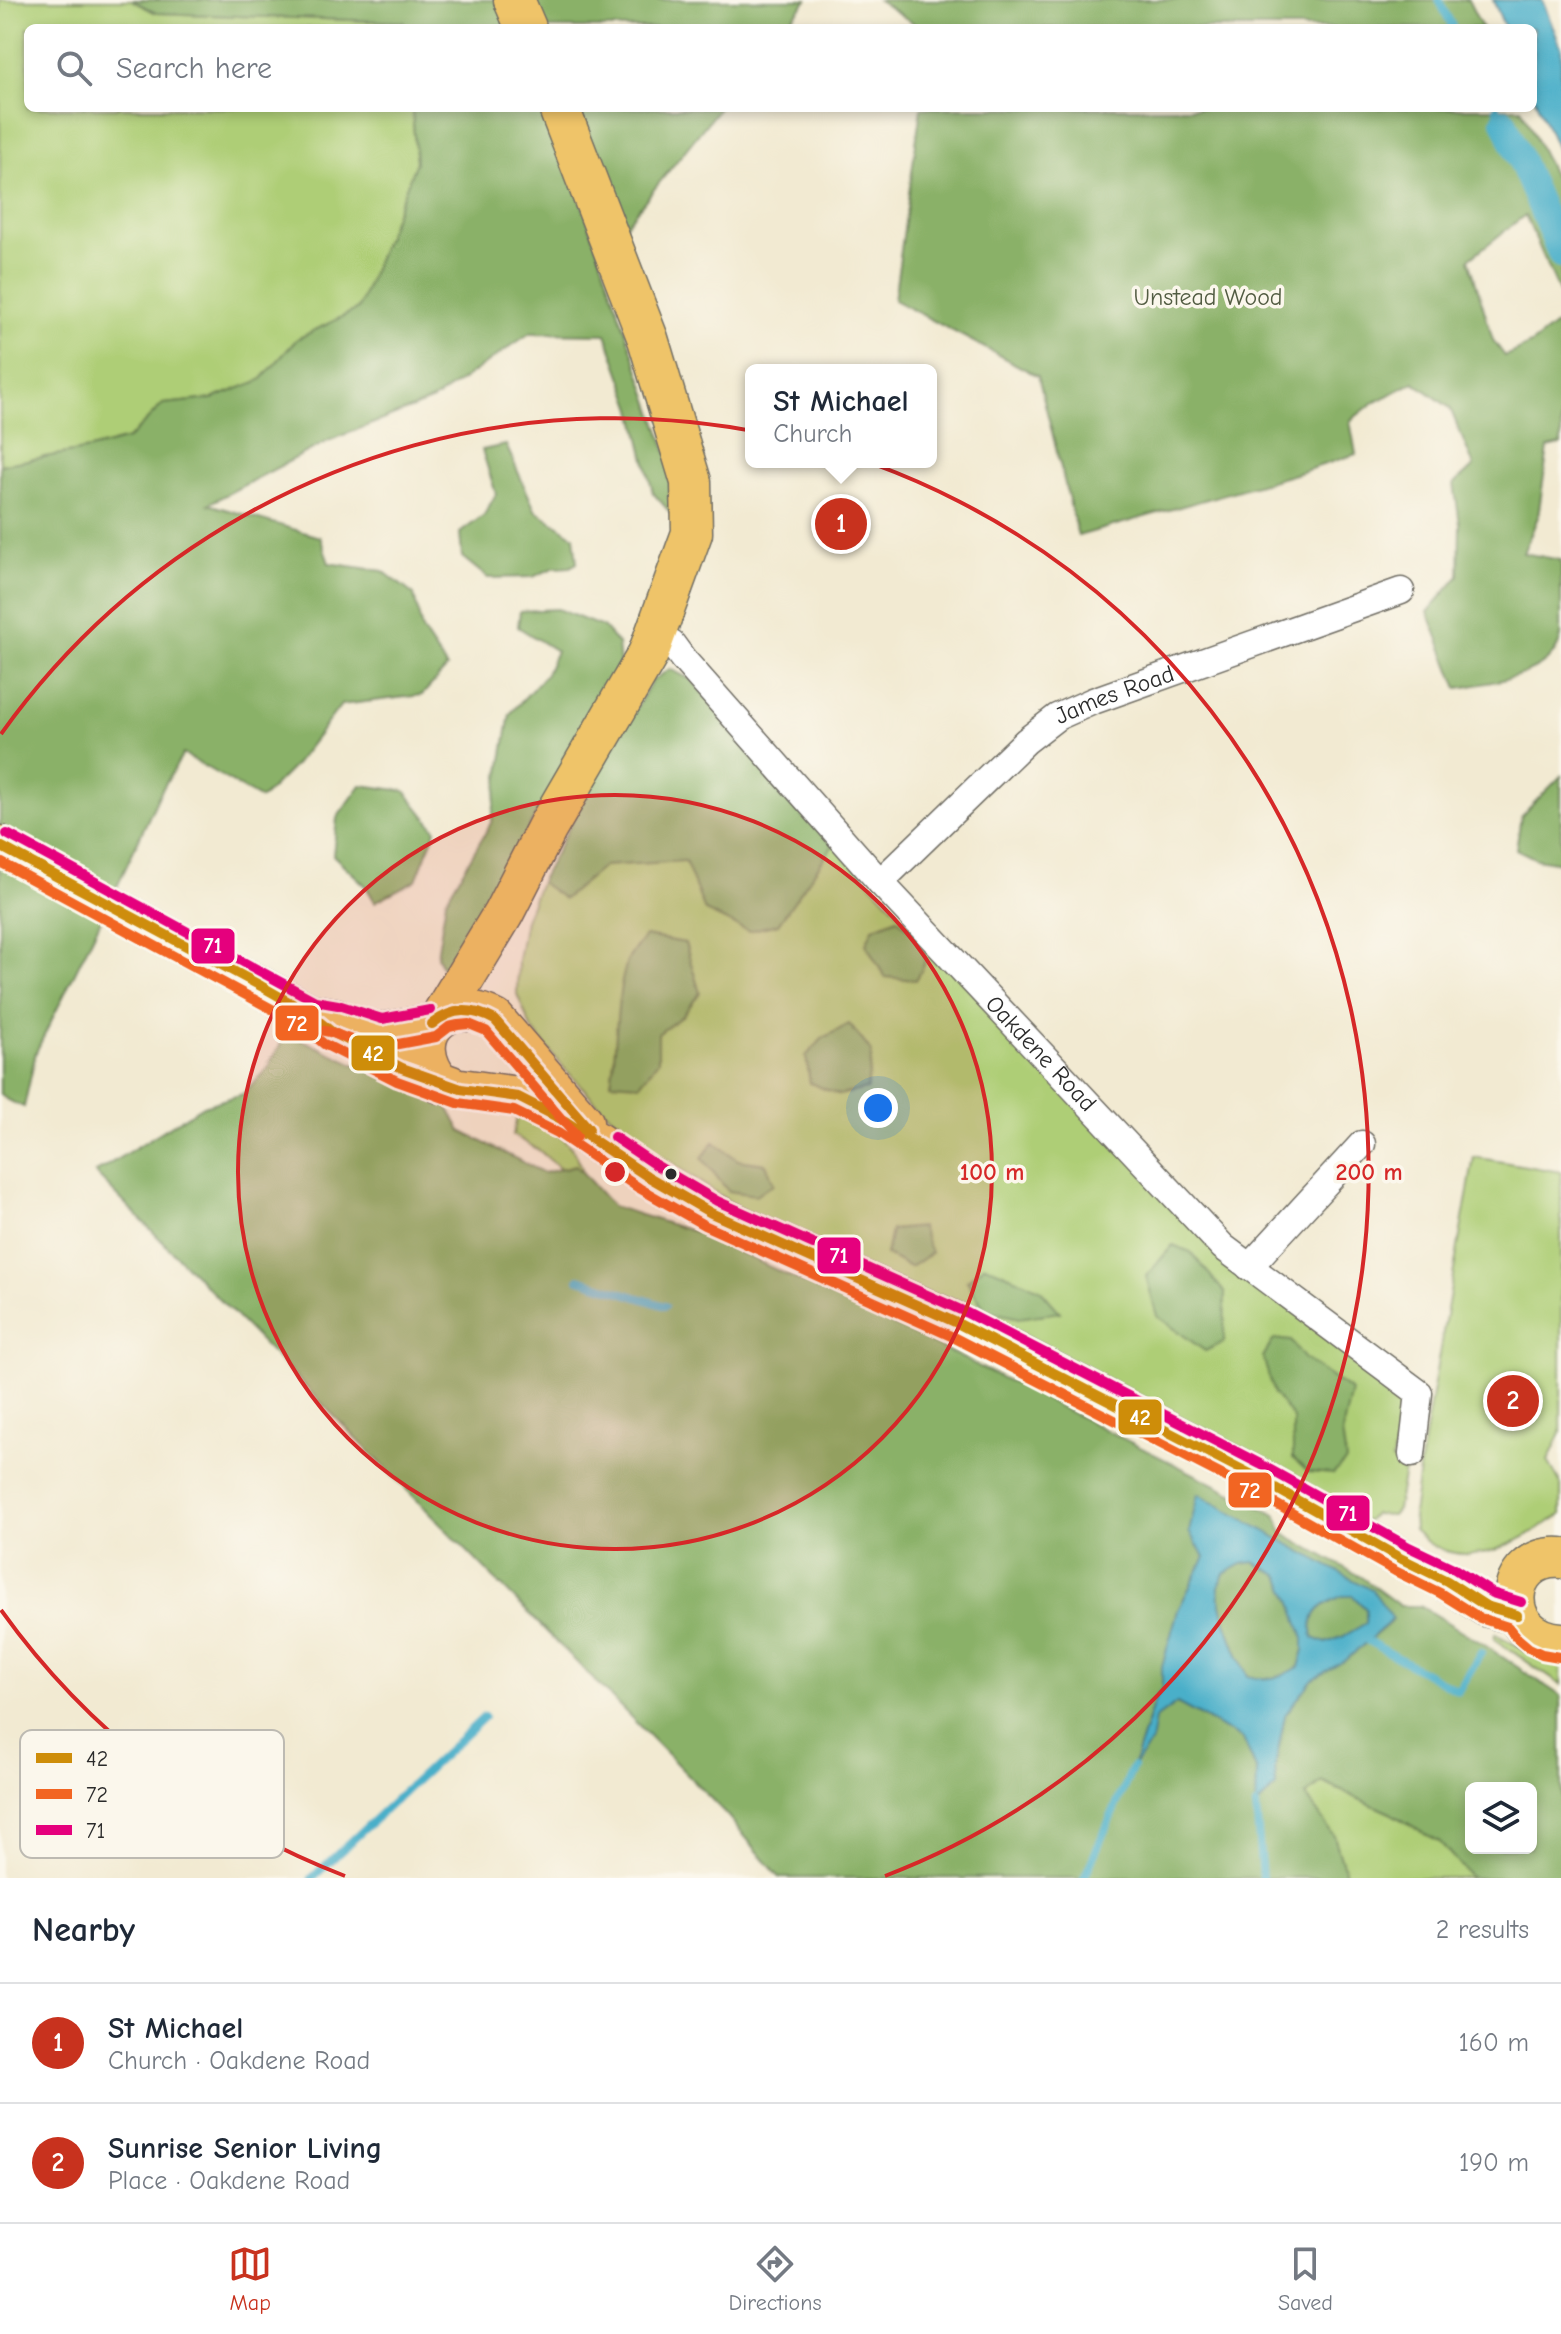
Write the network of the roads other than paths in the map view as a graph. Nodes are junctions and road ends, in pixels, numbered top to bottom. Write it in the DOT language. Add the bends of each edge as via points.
graph roads {
  1 [pos="514,0"];
  2 [pos="524,24"];
  3 [pos="561,112"];
  4 [pos="1401,591"];
  5 [pos="653,636"];
  6 [pos="0,846"];
  7 [pos="880,882"];
  8 [pos="503,914"];
  9 [pos="310,1014"];
  10 [pos="437,1019"];
  11 [pos="499,1026"];
  12 [pos="450,1086"];
  13 [pos="1362,1144"];
  14 [pos="606,1149"];
  15 [pos="1249,1267"];
  16 [pos="1412,1454"];
  17 [pos="1550,1559"];
  18 [pos="1447,1581"];
  19 [pos="1517,1615"];
  20 [pos="1561,1643"];
  1 -- 2 [label="main road"];
  3 -- 5 [label="main road" via="648,339 691,482 692,533"];
  4 -- 7 [label="street, James Road" via="1057,717"];
  5 -- 7 [label="street, Oakdene Road" via="672,644"];
  5 -- 8 [label="main road" via="648,654"];
  6 -- 9 [label="main road"];
  7 -- 15 [label="street, Oakdene Road" via="1223,1247"];
  8 -- 10 [label="main road"];
  8 -- 11 [label="main road" via="493,985"];
  9 -- 10 [label="main road" via="382,1033"];
  9 -- 12 [label="main road" via="332,1032 402,1068"];
  10 -- 11 [label="main road" via="470,1010"];
  10 -- 12 [label="main road" via="426,1039 427,1058 431,1072"];
  11 -- 12 [label="main road" via="498,1069 479,1085"];
  11 -- 14 [label="main road"];
  12 -- 14 [label="main road" via="518,1097"];
  13 -- 15 [label="street"];
  14 -- 18 [label="main road" via="711,1213 957,1323"];
  15 -- 16 [label="street, Oakdene Road" via="1419,1393"];
  17 -- 18 [label="main road"];
  17 -- 19 [label="main road" via="1514,1589"];
  18 -- 19 [label="main road" via="1486,1606"];
  19 -- 20 [label="main road" via="1535,1636"];
}
